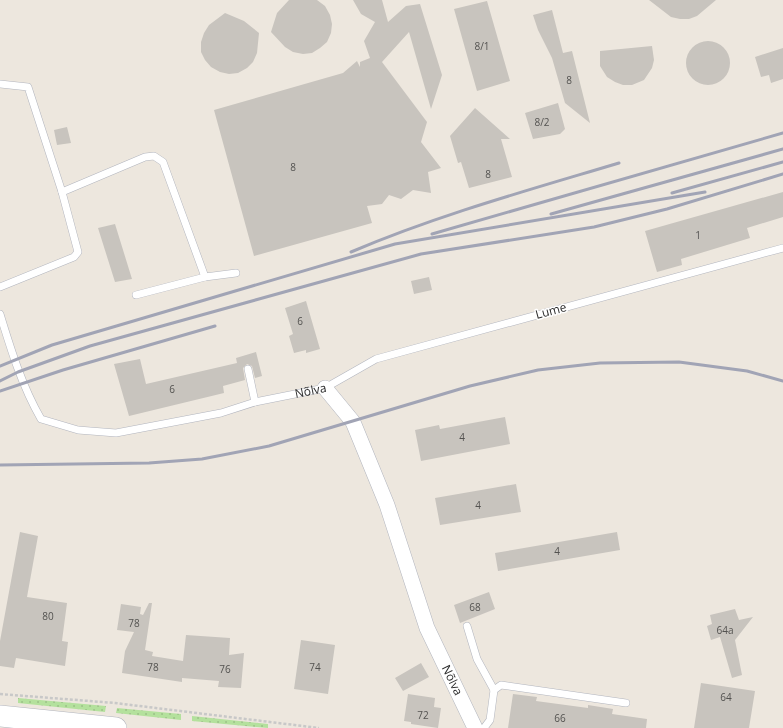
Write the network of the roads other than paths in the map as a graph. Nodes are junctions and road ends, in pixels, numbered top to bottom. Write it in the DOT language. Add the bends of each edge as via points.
graph roads {
  1 [pos="0,84"];
  2 [pos="62,192"];
  3 [pos="783,248"];
  4 [pos="236,273"];
  5 [pos="205,278"];
  6 [pos="0,286"];
  7 [pos="136,295"];
  8 [pos="0,314"];
  9 [pos="248,369"];
  10 [pos="325,388"];
  11 [pos="255,402"];
  12 [pos="467,626"];
  13 [pos="494,690"];
  14 [pos="626,703"];
  15 [pos="0,716"];
  16 [pos="116,728"];
  17 [pos="475,728"];
  18 [pos="484,728"];
  1 -- 2 [label="lane" via="28,87"];
  2 -- 5 [label="lane" via="145,157 154,156 163,162"];
  2 -- 6 [label="lane" via="78,252 74,257"];
  3 -- 10 [label="lane, Lume" via="376,360"];
  4 -- 5 [label="lane"];
  5 -- 7 [label="lane"];
  8 -- 11 [label="lane, Nõlva" via="18,372 28,397 41,419 78,430 116,433 221,412"];
  9 -- 11 [label="lane"];
  10 -- 11 [label="lane, Nõlva"];
  10 -- 17 [label="street, Nõlva" via="353,422 387,505 427,628"];
  12 -- 13 [label="lane" via="477,658"];
  13 -- 14 [label="lane" via="501,685"];
  13 -- 18 [label="lane" via="490,720"];
  15 -- 16 [label="street"];
}
